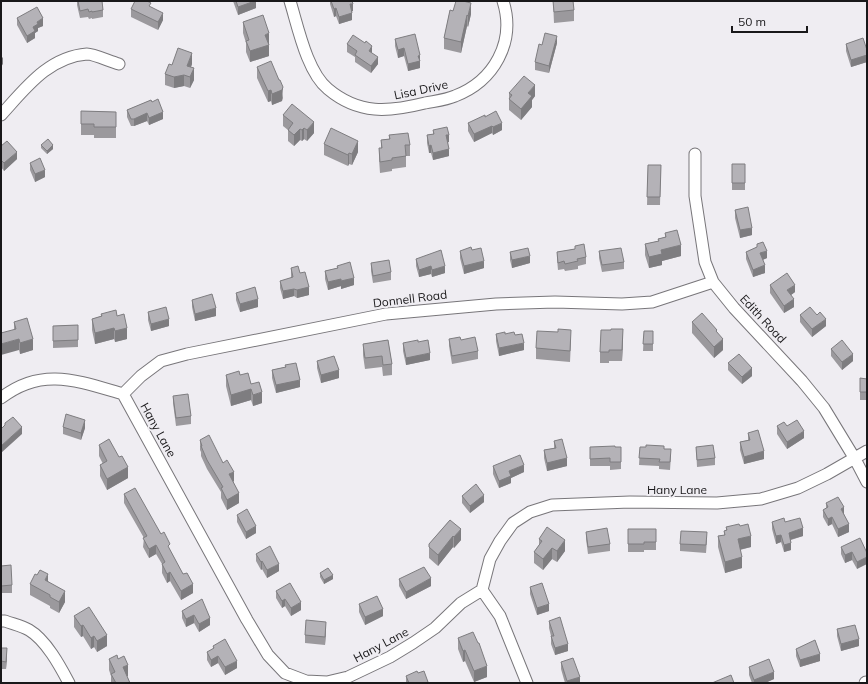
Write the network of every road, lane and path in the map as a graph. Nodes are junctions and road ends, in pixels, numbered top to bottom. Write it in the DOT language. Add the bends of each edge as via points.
graph roads {
  1 [pos="290,1"];
  2 [pos="504,1"];
  3 [pos="119,64"];
  4 [pos="1,115"];
  5 [pos="696,154"];
  6 [pos="713,282"];
  7 [pos="123,394"];
  8 [pos="1,398"];
  9 [pos="867,452"];
  10 [pos="855,459"];
  11 [pos="867,482"];
  12 [pos="482,590"];
  13 [pos="1,621"];
  14 [pos="69,683"];
  15 [pos="527,683"];
  1 -- 2 [label="street, Lisa Drive" via="311,66 327,88 348,103 375,110 402,109 455,96 478,84 494,67 505,45 507,14"];
  3 -- 4 [label="street" via="88,54 62,60 40,73"];
  5 -- 6 [label="street, Edith Road" via="694,196 706,262"];
  6 -- 7 [label="street, Donnell Road" via="652,302 496,304 386,314 161,361"];
  6 -- 10 [label="street, Edith Road" via="824,408"];
  7 -- 8 [label="street" via="77,380 52,378 12,389"];
  7 -- 12 [label="street, Hany Lane" via="268,655 285,673 306,682 327,682 348,677 413,643 435,628 461,603"];
  9 -- 10 [label="street, Hany Lane"];
  10 -- 11 [label="street, Edith Road"];
  10 -- 12 [label="street, Hany Lane" via="798,488 761,499 717,503 630,502 552,505 530,512 513,523 500,541 490,559"];
  12 -- 15 [label="street" via="500,616"];
  13 -- 14 [label="street" via="29,630 42,641"];
}
